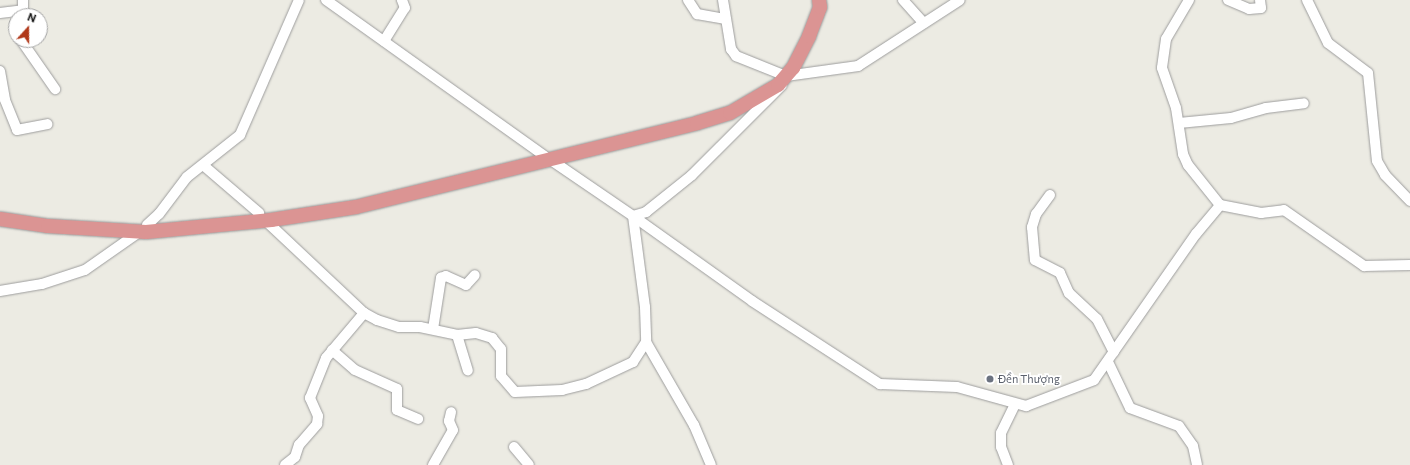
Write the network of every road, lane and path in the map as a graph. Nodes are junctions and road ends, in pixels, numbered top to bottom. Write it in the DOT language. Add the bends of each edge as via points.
graph roads {
  1 [pos="299,0"];
  2 [pos="326,0"];
  3 [pos="402,0"];
  4 [pos="688,0"];
  5 [pos="723,0"];
  6 [pos="810,0"];
  7 [pos="903,0"];
  8 [pos="960,0"];
  9 [pos="1189,0"];
  10 [pos="1228,0"];
  11 [pos="1260,0"];
  12 [pos="1307,0"];
  13 [pos="818,7"];
  14 [pos="725,19"];
  15 [pos="924,23"];
  16 [pos="384,41"];
  17 [pos="27,48"];
  18 [pos="0,70"];
  19 [pos="786,76"];
  20 [pos="55,89"];
  21 [pos="1304,103"];
  22 [pos="1179,123"];
  23 [pos="47,124"];
  24 [pos="548,158"];
  25 [pos="203,165"];
  26 [pos="1050,195"];
  27 [pos="1410,201"];
  28 [pos="1220,205"];
  29 [pos="0,212"];
  30 [pos="633,216"];
  31 [pos="262,217"];
  32 [pos="0,219"];
  33 [pos="63,224"];
  34 [pos="143,228"];
  35 [pos="1410,265"];
  36 [pos="475,275"];
  37 [pos="0,291"];
  38 [pos="364,313"];
  39 [pos="433,329"];
  40 [pos="457,335"];
  41 [pos="646,342"];
  42 [pos="332,350"];
  43 [pos="1114,352"];
  44 [pos="1108,362"];
  45 [pos="468,370"];
  46 [pos="1015,404"];
  47 [pos="451,412"];
  48 [pos="418,419"];
  49 [pos="514,447"];
  50 [pos="298,461"];
  51 [pos="284,465"];
  52 [pos="433,465"];
  53 [pos="529,465"];
  54 [pos="711,465"];
  55 [pos="1008,465"];
  56 [pos="1197,465"];
  1 -- 25 [label="street" via="245,128 236,141"];
  2 -- 16 [label="street"];
  3 -- 16 [label="street" via="405,8"];
  4 -- 14 [label="street" via="697,14"];
  5 -- 14 [label="street"];
  6 -- 13 [label="highway"];
  7 -- 15 [label="street"];
  8 -- 15 [label="street"];
  9 -- 22 [label="street" via="1170,31 1162,58 1165,81"];
  10 -- 11 [label="street" via="1249,8 1261,8"];
  12 -- 27 [label="street" via="1328,43 1368,73 1377,161 1385,175"];
  13 -- 19 [label="highway" via="809,36"];
  14 -- 19 [label="street" via="736,56"];
  15 -- 19 [label="street" via="858,66"];
  16 -- 24 [label="street"];
  17 -- 20 [label="street"];
  18 -- 23 [label="street" via="5,100 17,130"];
  19 -- 24 [label="highway" via="762,96 739,106 727,106"];
  19 -- 30 [label="street" via="780,89 667,198 656,207"];
  21 -- 22 [label="street" via="1266,108 1231,118"];
  22 -- 28 [label="street" via="1180,141 1188,165"];
  24 -- 30 [label="street"];
  24 -- 31 [label="highway" via="455,180"];
  25 -- 31 [label="street"];
  25 -- 34 [label="street" via="181,182 159,214"];
  26 -- 43 [label="street" via="1036,214 1032,227 1035,260 1060,273 1069,293 1097,319"];
  28 -- 35 [label="street" via="1261,213 1284,210 1364,266"];
  28 -- 43 [label="street" via="1196,234"];
  29 -- 33 [label="highway"];
  30 -- 41 [label="street" via="645,308"];
  30 -- 46 [label="street" via="752,301 880,384 957,387"];
  31 -- 34 [label="highway"];
  31 -- 38 [label="street"];
  32 -- 33 [label="highway"];
  33 -- 34 [label="highway"];
  34 -- 37 [label="street" via="85,270 42,284"];
  36 -- 39 [label="street" via="466,285 446,276 441,278"];
  38 -- 39 [label="street" via="399,328"];
  38 -- 42 [label="street"];
  39 -- 40 [label="street"];
  40 -- 41 [label="street" via="485,334 497,342 501,349 502,376 515,392 562,390 586,384 633,362"];
  40 -- 45 [label="street"];
  41 -- 54 [label="street" via="694,425"];
  42 -- 48 [label="street" via="355,370 397,389 397,410"];
  42 -- 50 [label="street" via="310,398 318,416 317,424 299,445"];
  43 -- 44 [label="street"];
  44 -- 46 [label="street" via="1086,386 1040,403 1026,406"];
  44 -- 56 [label="street" via="1130,408 1179,426 1193,446"];
  46 -- 55 [label="street" via="1001,434 1001,447"];
  47 -- 52 [label="street" via="449,421 453,430"];
  49 -- 53 [label="street"];
  50 -- 51 [label="street"];
}
